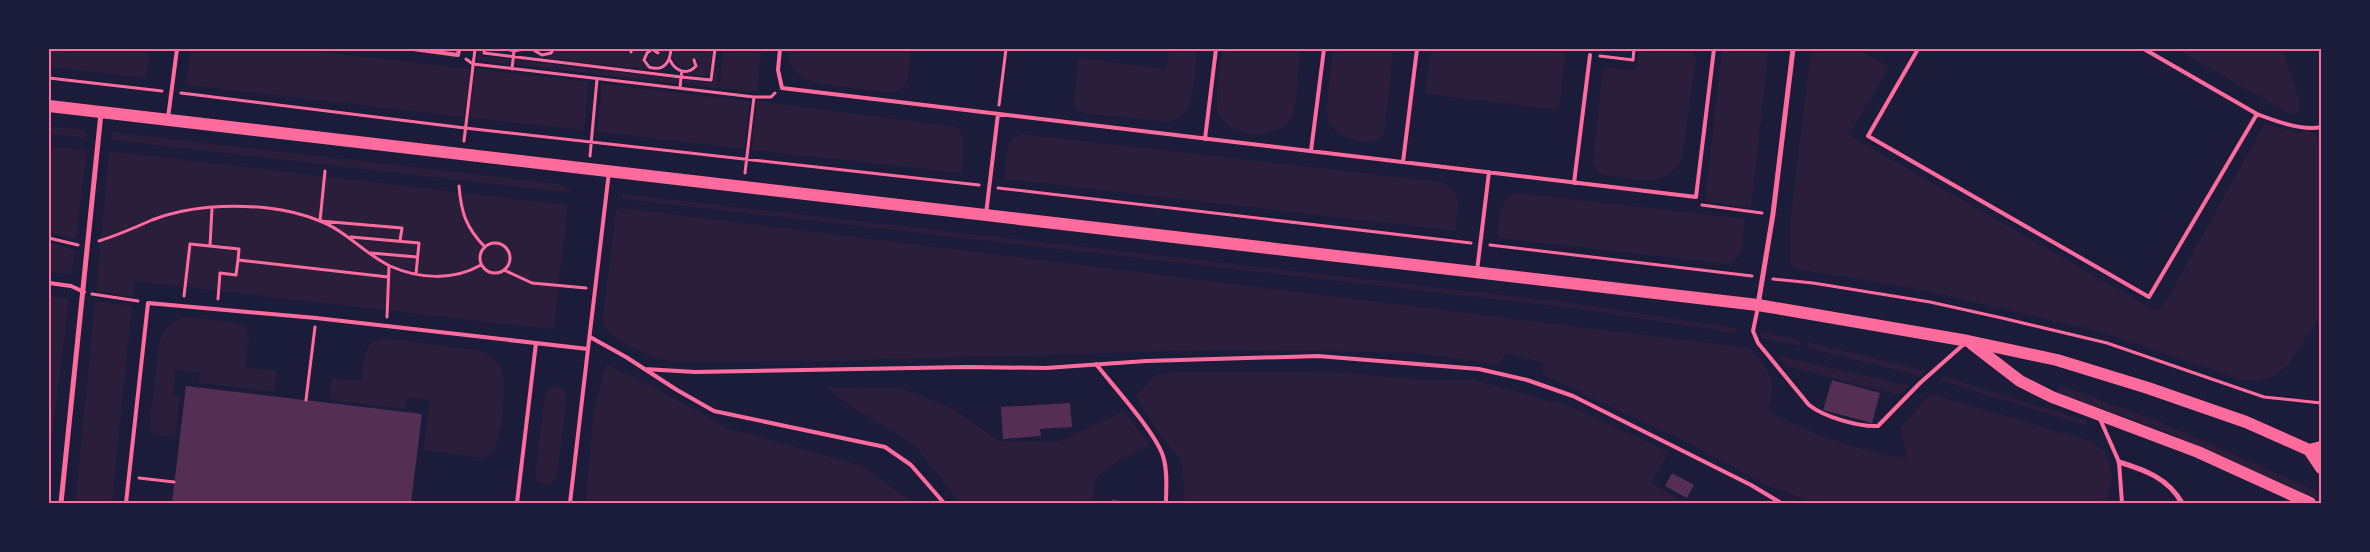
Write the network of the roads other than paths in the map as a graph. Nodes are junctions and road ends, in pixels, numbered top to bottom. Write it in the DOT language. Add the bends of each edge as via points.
graph roads {
  1 [pos="176,49"];
  2 [pos="413,49"];
  3 [pos="459,49"];
  4 [pos="780,49"];
  5 [pos="1216,49"];
  6 [pos="1324,49"];
  7 [pos="1417,49"];
  8 [pos="1714,49"];
  9 [pos="1793,49"];
  10 [pos="1918,49"];
  11 [pos="2144,49"];
  12 [pos="1590,54"];
  13 [pos="49,106"];
  14 [pos="101,113"];
  15 [pos="998,114"];
  16 [pos="2257,114"];
  17 [pos="168,121"];
  18 [pos="2321,128"];
  19 [pos="1205,139"];
  20 [pos="1312,151"];
  21 [pos="1403,162"];
  22 [pos="609,170"];
  23 [pos="1489,172"];
  24 [pos="1574,183"];
  25 [pos="986,214"];
  26 [pos="1477,273"];
  27 [pos="49,284"];
  28 [pos="84,292"];
  29 [pos="1758,305"];
  30 [pos="590,337"];
  31 [pos="1968,341"];
  32 [pos="536,343"];
  33 [pos="588,349"];
  34 [pos="1096,364"];
  35 [pos="645,369"];
  36 [pos="2097,413"];
  37 [pos="2315,449"];
  38 [pos="2119,462"];
  39 [pos="2321,468"];
  40 [pos="61,503"];
  41 [pos="126,503"];
  42 [pos="517,503"];
  43 [pos="570,503"];
  44 [pos="944,503"];
  45 [pos="1166,503"];
  46 [pos="1781,503"];
  47 [pos="2122,503"];
  48 [pos="2182,503"];
  49 [pos="2310,503"];
  1 -- 17 [label="lane"];
  2 -- 3 [label="lane" via="458,54"];
  4 -- 15 [label="lane" via="778,70 782,88"];
  5 -- 19 [label="lane"];
  6 -- 20 [label="lane"];
  7 -- 21 [label="lane"];
  8 -- 24 [label="lane" via="1696,197"];
  9 -- 29 [label="street" via="1773,214"];
  10 -- 16 [label="lane" via="1868,136 2149,297"];
  11 -- 16 [label="lane"];
  12 -- 24 [label="lane"];
  13 -- 14 [label="main road"];
  14 -- 17 [label="main road"];
  14 -- 28 [label="street"];
  15 -- 19 [label="lane"];
  15 -- 25 [label="lane"];
  16 -- 18 [label="lane"];
  17 -- 22 [label="main road"];
  19 -- 20 [label="lane"];
  20 -- 21 [label="lane"];
  21 -- 23 [label="lane"];
  22 -- 25 [label="main road"];
  22 -- 30 [label="lane"];
  23 -- 24 [label="lane"];
  23 -- 26 [label="lane"];
  25 -- 26 [label="main road"];
  26 -- 29 [label="main road"];
  27 -- 28 [label="lane" via="71,286"];
  28 -- 40 [label="street"];
  29 -- 31 [label="main road"];
  29 -- 31 [label="lane" via="1753,331 1758,342 1809,405 1818,412 1868,426 1878,426"];
  30 -- 33 [label="lane"];
  30 -- 35 [label="lane"];
  31 -- 36 [label="main road" via="2020,381"];
  31 -- 37 [label="main road" via="2057,360 2148,388"];
  32 -- 33 [label="lane"];
  32 -- 41 [label="lane" via="148,303"];
  32 -- 42 [label="lane"];
  33 -- 43 [label="lane"];
  34 -- 35 [label="lane" via="1046,368 735,372"];
  34 -- 45 [label="lane" via="1154,439 1163,456 1167,477"];
  34 -- 46 [label="lane" via="1318,356 1479,369 1527,380 1573,396"];
  35 -- 44 [label="lane" via="714,411 885,447 912,466"];
  36 -- 38 [label="lane"];
  36 -- 49 [label="main road" via="2198,452"];
  37 -- 39 [label="main road"];
  38 -- 47 [label="lane"];
  38 -- 48 [label="street" via="2150,471 2178,495"];
}
